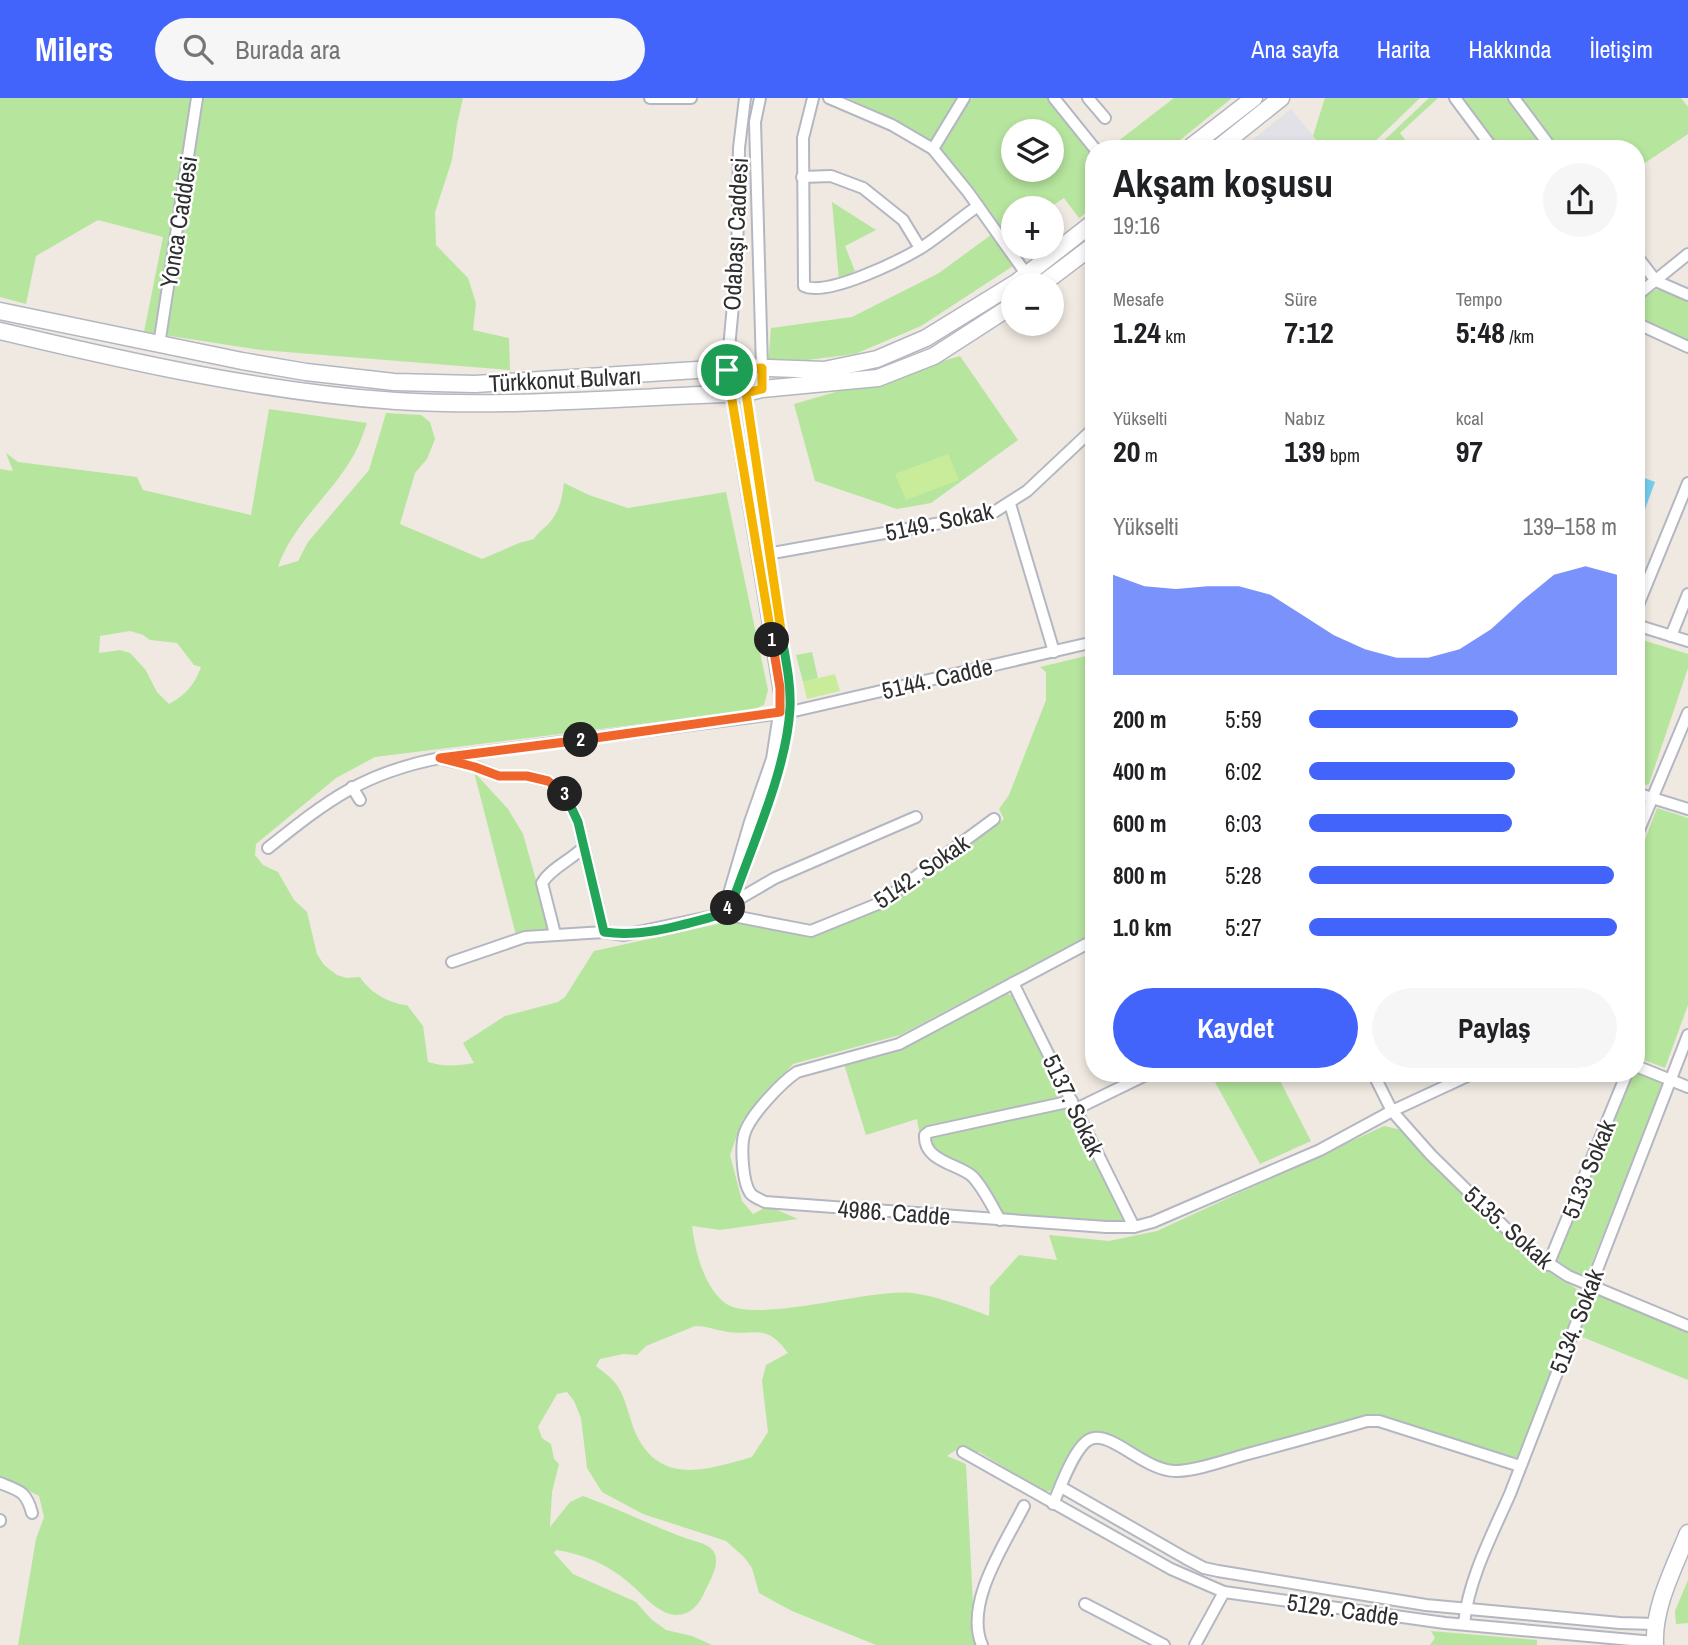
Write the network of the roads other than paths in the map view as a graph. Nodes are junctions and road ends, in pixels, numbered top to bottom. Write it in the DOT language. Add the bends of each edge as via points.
graph roads {
  1 [pos="197,98"];
  2 [pos="650,98"];
  3 [pos="691,98"];
  4 [pos="746,98"];
  5 [pos="760,98"];
  6 [pos="813,98"];
  7 [pos="829,98"];
  8 [pos="964,98"];
  9 [pos="1054,98"];
  10 [pos="1088,98"];
  11 [pos="1254,98"];
  12 [pos="1281,98"];
  13 [pos="1455,98"];
  14 [pos="1514,98"];
  15 [pos="678,99"];
  16 [pos="1105,118"];
  17 [pos="1088,140"];
  18 [pos="1200,140"];
  19 [pos="1228,140"];
  20 [pos="1486,140"];
  21 [pos="1545,140"];
  22 [pos="933,149"];
  23 [pos="802,177"];
  24 [pos="978,206"];
  25 [pos="1085,229"];
  26 [pos="920,248"];
  27 [pos="1085,252"];
  28 [pos="1688,254"];
  29 [pos="1645,267"];
  30 [pos="1026,273"];
  31 [pos="1030,273"];
  32 [pos="1057,273"];
  33 [pos="1656,281"];
  34 [pos="1645,289"];
  35 [pos="1001,291"];
  36 [pos="1688,295"];
  37 [pos="0,311"];
  38 [pos="1001,313"];
  39 [pos="1645,327"];
  40 [pos="0,331"];
  41 [pos="159,345"];
  42 [pos="1688,347"];
  43 [pos="762,368"];
  44 [pos="727,370"];
  45 [pos="762,389"];
  46 [pos="739,393"];
  47 [pos="1085,436"];
  48 [pos="1688,483"];
  49 [pos="1686,495"];
  50 [pos="1010,504"];
  51 [pos="763,555"];
  52 [pos="1645,589"];
  53 [pos="1688,594"];
  54 [pos="1645,628"];
  55 [pos="1671,636"];
  56 [pos="1688,641"];
  57 [pos="1085,644"];
  58 [pos="1054,652"];
  59 [pos="785,712"];
  60 [pos="1688,713"];
  61 [pos="440,758"];
  62 [pos="352,787"];
  63 [pos="1645,796"];
  64 [pos="1652,798"];
  65 [pos="360,800"];
  66 [pos="1688,809"];
  67 [pos="1645,815"];
  68 [pos="916,817"];
  69 [pos="994,819"];
  70 [pos="584,847"];
  71 [pos="268,848"];
  72 [pos="732,903"];
  73 [pos="723,914"];
  74 [pos="604,932"];
  75 [pos="555,934"];
  76 [pos="1085,945"];
  77 [pos="452,962"];
  78 [pos="1013,983"];
  79 [pos="1688,1035"];
  80 [pos="1645,1070"];
  81 [pos="1670,1080"];
  82 [pos="1129,1082"];
  83 [pos="1378,1082"];
  84 [pos="1455,1082"];
  85 [pos="1623,1082"];
  86 [pos="1688,1087"];
  87 [pos="1074,1105"];
  88 [pos="1392,1111"];
  89 [pos="1000,1220"];
  90 [pos="1134,1227"];
  91 [pos="1548,1265"];
  92 [pos="1589,1285"];
  93 [pos="1688,1325"];
  94 [pos="963,1452"];
  95 [pos="1521,1466"];
  96 [pos="0,1483"];
  97 [pos="1061,1487"];
  98 [pos="1053,1504"];
  99 [pos="1024,1506"];
  100 [pos="32,1513"];
  101 [pos="1688,1533"];
  102 [pos="1224,1592"];
  103 [pos="1085,1604"];
  104 [pos="1465,1608"];
  105 [pos="1655,1624"];
  106 [pos="1464,1625"];
  107 [pos="1551,1633"];
  108 [pos="1654,1644"];
  109 [pos="982,1645"];
  110 [pos="1164,1645"];
  111 [pos="1195,1645"];
  112 [pos="1544,1645"];
  1 -- 41 [label="street, Yonca Caddesi"];
  2 -- 15 [label="street"];
  3 -- 15 [label="street"];
  4 -- 44 [label="street, Odabaşı Caddesi"];
  5 -- 43 [label="street, Odabaşı Caddesi" via="755,122"];
  6 -- 23 [label="street" via="803,138"];
  7 -- 22 [label="street"];
  8 -- 22 [label="street"];
  9 -- 17 [label="street"];
  10 -- 16 [label="street"];
  11 -- 18 [label="street"];
  12 -- 19 [label="street"];
  13 -- 20 [label="street"];
  14 -- 21 [label="street"];
  22 -- 24 [label="street"];
  23 -- 26 [label="street" via="831,176 863,188 903,220"];
  23 -- 26 [label="street" via="804,286 841,286"];
  24 -- 26 [label="street"];
  24 -- 30 [label="street"];
  25 -- 31 [label="street, Türkkonut Bulvarı"];
  27 -- 32 [label="street"];
  28 -- 33 [label="street"];
  29 -- 33 [label="street"];
  33 -- 34 [label="street"];
  33 -- 36 [label="street"];
  35 -- 43 [label="street, Türkkonut Bulvarı" via="926,338 877,359 824,370"];
  37 -- 41 [label="street, Türkkonut Bulvarı"];
  38 -- 45 [label="street, Türkkonut Bulvarı" via="934,356 878,378"];
  39 -- 42 [label="street"];
  40 -- 46 [label="street, Türkkonut Bulvarı" via="201,374 374,399 477,403"];
  41 -- 44 [label="street, Türkkonut Bulvarı" via="306,372 419,384"];
  43 -- 44 [label="street, Türkkonut Bulvarı"];
  43 -- 45 [label="street"];
  44 -- 46 [label="street"];
  45 -- 46 [label="street, Türkkonut Bulvarı"];
  46 -- 51 [label="street"];
  47 -- 50 [label="street, 5149. Sokak"];
  48 -- 49 [label="street"];
  49 -- 52 [label="street"];
  50 -- 51 [label="street, 5149. Sokak" via="991,514"];
  50 -- 58 [label="street"];
  51 -- 59 [label="street"];
  53 -- 55 [label="street"];
  54 -- 55 [label="street"];
  55 -- 56 [label="street"];
  57 -- 58 [label="street, 5144. Cadde"];
  58 -- 59 [label="street, 5144. Cadde"];
  59 -- 61 [label="street, 5144. Cadde"];
  59 -- 72 [label="street" via="780,767"];
  59 -- 73 [label="street"];
  60 -- 64 [label="street"];
  61 -- 62 [label="street, 5144. Cadde" via="388,771"];
  61 -- 70 [label="street" via="499,776 548,781 564,792 572,806"];
  62 -- 65 [label="street"];
  62 -- 71 [label="street, 5144. Cadde"];
  63 -- 64 [label="street"];
  64 -- 66 [label="street"];
  64 -- 67 [label="street"];
  68 -- 72 [label="street" via="775,878"];
  69 -- 73 [label="street, 5142. Sokak" via="880,903 811,931"];
  70 -- 74 [label="street"];
  70 -- 75 [label="street" via="542,883"];
  72 -- 73 [label="street"];
  73 -- 74 [label="street" via="624,935"];
  74 -- 75 [label="street"];
  75 -- 77 [label="street" via="525,937"];
  76 -- 78 [label="street, 4986. Cadde"];
  78 -- 87 [label="street, 5137. Sokak"];
  78 -- 89 [label="street, 4986. Cadde" via="899,1044 797,1072 785,1080 744,1135 744,1175 751,1193 765,1202"];
  79 -- 81 [label="street, 5134. Sokak"];
  80 -- 81 [label="street"];
  81 -- 86 [label="street"];
  81 -- 92 [label="street, 5134. Sokak"];
  82 -- 87 [label="street"];
  83 -- 88 [label="street, 5135. Sokak"];
  84 -- 88 [label="street, 4986. Cadde"];
  85 -- 91 [label="street, 5133 Sokak"];
  87 -- 89 [label="street" via="925,1135 925,1142 939,1158 972,1176"];
  87 -- 90 [label="street, 5137. Sokak"];
  88 -- 90 [label="street, 4986. Cadde" via="1292,1163"];
  88 -- 91 [label="street, 5135. Sokak" via="1510,1233"];
  89 -- 90 [label="street, 4986. Cadde"];
  91 -- 92 [label="street, 5135. Sokak"];
  92 -- 93 [label="street, 5135. Sokak"];
  92 -- 95 [label="street, 5134. Sokak"];
  94 -- 98 [label="street, 5129. Cadde"];
  95 -- 97 [label="street" via="1367,1421 1177,1471 1157,1468 1094,1438 1078,1451"];
  95 -- 104 [label="street, 5134. Sokak"];
  96 -- 100 [label="street" via="23,1492"];
  97 -- 98 [label="street"];
  97 -- 104 [label="street, 5129. Cadde" via="1204,1568"];
  98 -- 102 [label="street, 5129. Cadde" via="1171,1569"];
  99 -- 109 [label="street" via="981,1594 977,1618"];
  101 -- 105 [label="street"];
  102 -- 106 [label="street, 5129. Cadde"];
  102 -- 111 [label="street"];
  103 -- 110 [label="street"];
  104 -- 105 [label="street, 5129. Cadde"];
  104 -- 106 [label="street, 5134. Sokak"];
  105 -- 108 [label="street"];
  106 -- 107 [label="street, 5129. Cadde"];
  107 -- 108 [label="street, 5129. Cadde"];
  107 -- 112 [label="street"];
}
